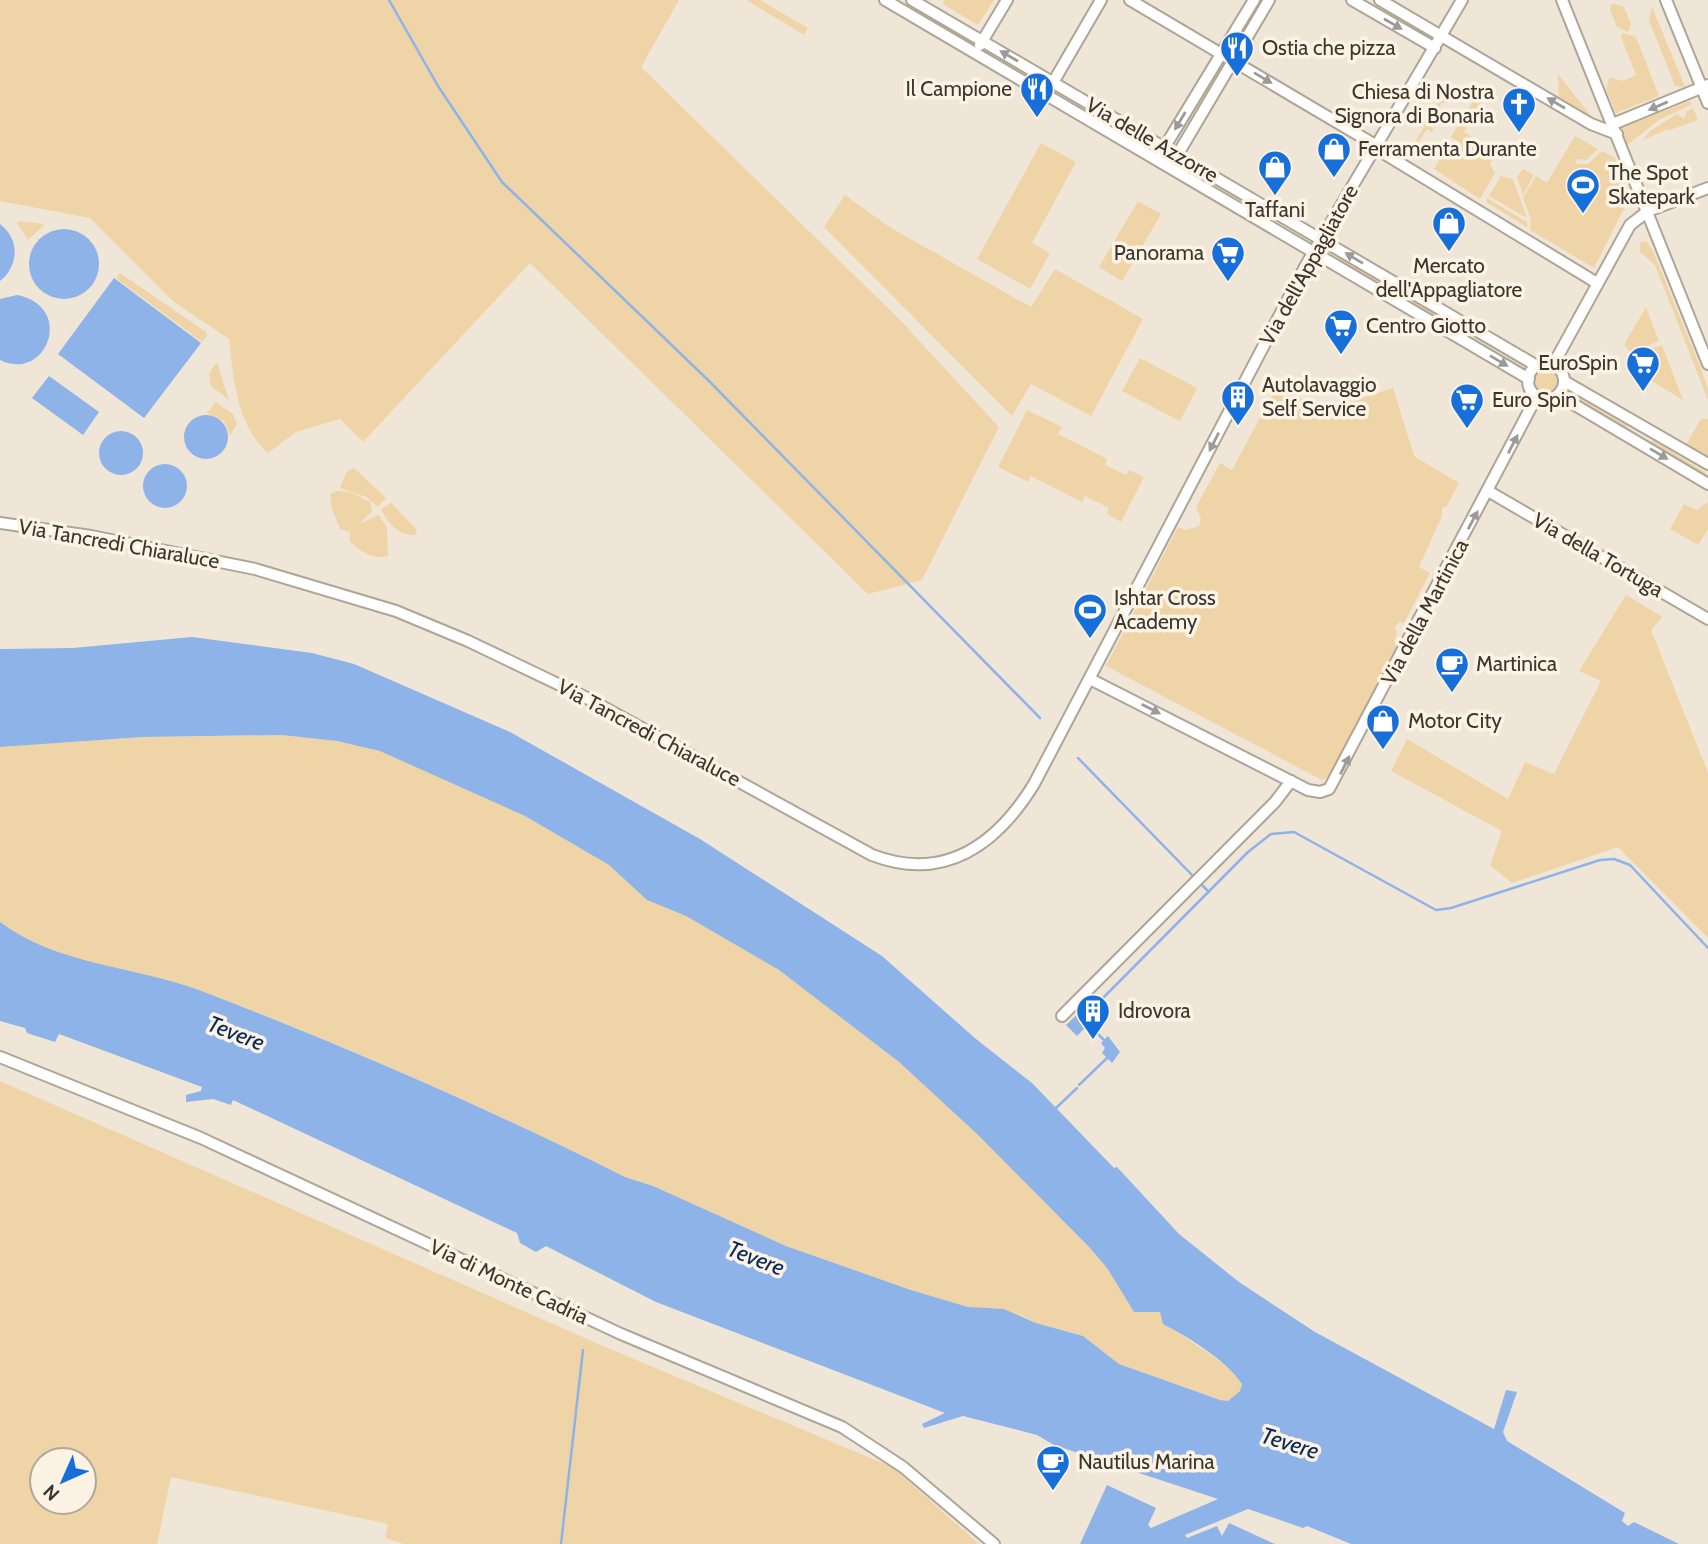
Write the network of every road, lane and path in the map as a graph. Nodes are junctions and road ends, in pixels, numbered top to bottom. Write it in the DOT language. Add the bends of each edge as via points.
graph roads {
  1 [pos="885,0"];
  2 [pos="912,0"];
  3 [pos="1007,0"];
  4 [pos="1101,0"];
  5 [pos="1130,0"];
  6 [pos="1254,0"];
  7 [pos="1269,0"];
  8 [pos="1352,0"];
  9 [pos="1380,0"];
  10 [pos="1462,0"];
  11 [pos="1562,0"];
  12 [pos="1667,0"];
  13 [pos="929,4"];
  14 [pos="919,20"];
  15 [pos="1442,36"];
  16 [pos="982,41"];
  17 [pos="1435,48"];
  18 [pos="976,53"];
  19 [pos="1221,53"];
  20 [pos="1233,61"];
  21 [pos="1053,82"];
  22 [pos="1705,86"];
  23 [pos="1046,94"];
  24 [pos="1708,103"];
  25 [pos="1615,129"];
  26 [pos="1164,147"];
  27 [pos="1376,147"];
  28 [pos="1177,155"];
  29 [pos="1157,160"];
  30 [pos="1170,167"];
  31 [pos="1708,188"];
  32 [pos="1648,211"];
  33 [pos="1322,239"];
  34 [pos="1314,251"];
  35 [pos="1597,283"];
  36 [pos="1405,287"];
  37 [pos="1397,300"];
  38 [pos="1475,329"];
  39 [pos="1467,342"];
  40 [pos="1708,364"];
  41 [pos="1553,365"];
  42 [pos="1537,366"];
  43 [pos="1529,379"];
  44 [pos="1564,381"];
  45 [pos="1558,395"];
  46 [pos="1537,397"];
  47 [pos="1643,426"];
  48 [pos="1635,440"];
  49 [pos="1708,464"];
  50 [pos="1708,484"];
  51 [pos="1489,491"];
  52 [pos="0,523"];
  53 [pos="1146,573"];
  54 [pos="1708,619"];
  55 [pos="1090,678"];
  56 [pos="1291,781"];
  57 [pos="1062,1016"];
  58 [pos="0,1057"];
  59 [pos="994,1544"];
  1 -- 14 [label="street, Via delle Azzorre"];
  2 -- 13 [label="street, Via delle Azzorre"];
  3 -- 16 [label="street"];
  4 -- 21 [label="street"];
  5 -- 19 [label="street"];
  6 -- 19 [label="street"];
  7 -- 20 [label="street"];
  8 -- 17 [label="street, one-way"];
  9 -- 15 [label="street"];
  10 -- 15 [label="street, Via dell'Appagliatore"];
  11 -- 25 [label="street"];
  12 -- 22 [label="street"];
  13 -- 14 [label="street"];
  13 -- 16 [label="street, Via delle Azzorre"];
  14 -- 18 [label="street, Via delle Azzorre"];
  15 -- 17 [label="street, Via dell'Appagliatore"];
  25 -- 15 [label="street, one-way" via="1591,124"];
  16 -- 18 [label="street"];
  21 -- 16 [label="street, Via delle Azzorre, one-way"];
  17 -- 27 [label="street, Via dell'Appagliatore"];
  18 -- 23 [label="street, Via delle Azzorre"];
  19 -- 20 [label="street"];
  19 -- 26 [label="street, one-way"];
  20 -- 27 [label="street, one-way"];
  20 -- 28 [label="street"];
  21 -- 23 [label="street"];
  21 -- 26 [label="street, Via delle Azzorre"];
  22 -- 24 [label="street"];
  22 -- 25 [label="street, one-way"];
  23 -- 29 [label="street, Via delle Azzorre"];
  25 -- 32 [label="street"];
  26 -- 28 [label="street, Via delle Azzorre"];
  26 -- 29 [label="street"];
  27 -- 33 [label="street, Via dell'Appagliatore"];
  27 -- 35 [label="street"];
  28 -- 30 [label="street"];
  28 -- 33 [label="street, Via delle Azzorre"];
  29 -- 30 [label="street, Via delle Azzorre"];
  30 -- 34 [label="street, Via delle Azzorre"];
  31 -- 32 [label="street"];
  32 -- 35 [label="street" via="1627,228"];
  32 -- 40 [label="street"];
  33 -- 34 [label="street, Via dell'Appagliatore"];
  36 -- 33 [label="street, Via delle Azzorre, one-way"];
  34 -- 37 [label="street, Via delle Azzorre"];
  34 -- 53 [label="street, Via dell'Appagliatore, one-way"];
  35 -- 41 [label="street"];
  36 -- 37 [label="street"];
  36 -- 38 [label="street, Via delle Azzorre"];
  37 -- 39 [label="street, Via delle Azzorre"];
  38 -- 39 [label="street"];
  38 -- 42 [label="street, Via delle Azzorre"];
  39 -- 43 [label="street, Via delle Azzorre, one-way"];
  41 -- 42 [label="street"];
  41 -- 44 [label="street"];
  42 -- 43 [label="street"];
  43 -- 46 [label="street"];
  44 -- 45 [label="street"];
  44 -- 47 [label="street"];
  45 -- 46 [label="street"];
  45 -- 48 [label="street"];
  51 -- 46 [label="street, Via della Martinica, one-way"];
  47 -- 48 [label="street"];
  47 -- 49 [label="street"];
  48 -- 50 [label="street, one-way"];
  51 -- 54 [label="street, Via della Tortuga"];
  56 -- 51 [label="street, Via della Martinica, one-way" via="1317,793 1333,785"];
  52 -- 55 [label="street, Via Tancredi Chiaraluce" via="256,569 396,611 585,697 864,852 911,864 963,855 1006,824 1034,783"];
  53 -- 55 [label="street, Via Tancredi Chiaraluce"];
  55 -- 56 [label="street, Via della Martinica, one-way"];
  56 -- 57 [label="street" via="1276,802"];
  58 -- 59 [label="street, Via di Monte Cadria" via="190,1134 621,1334 842,1427 911,1474"];
}
